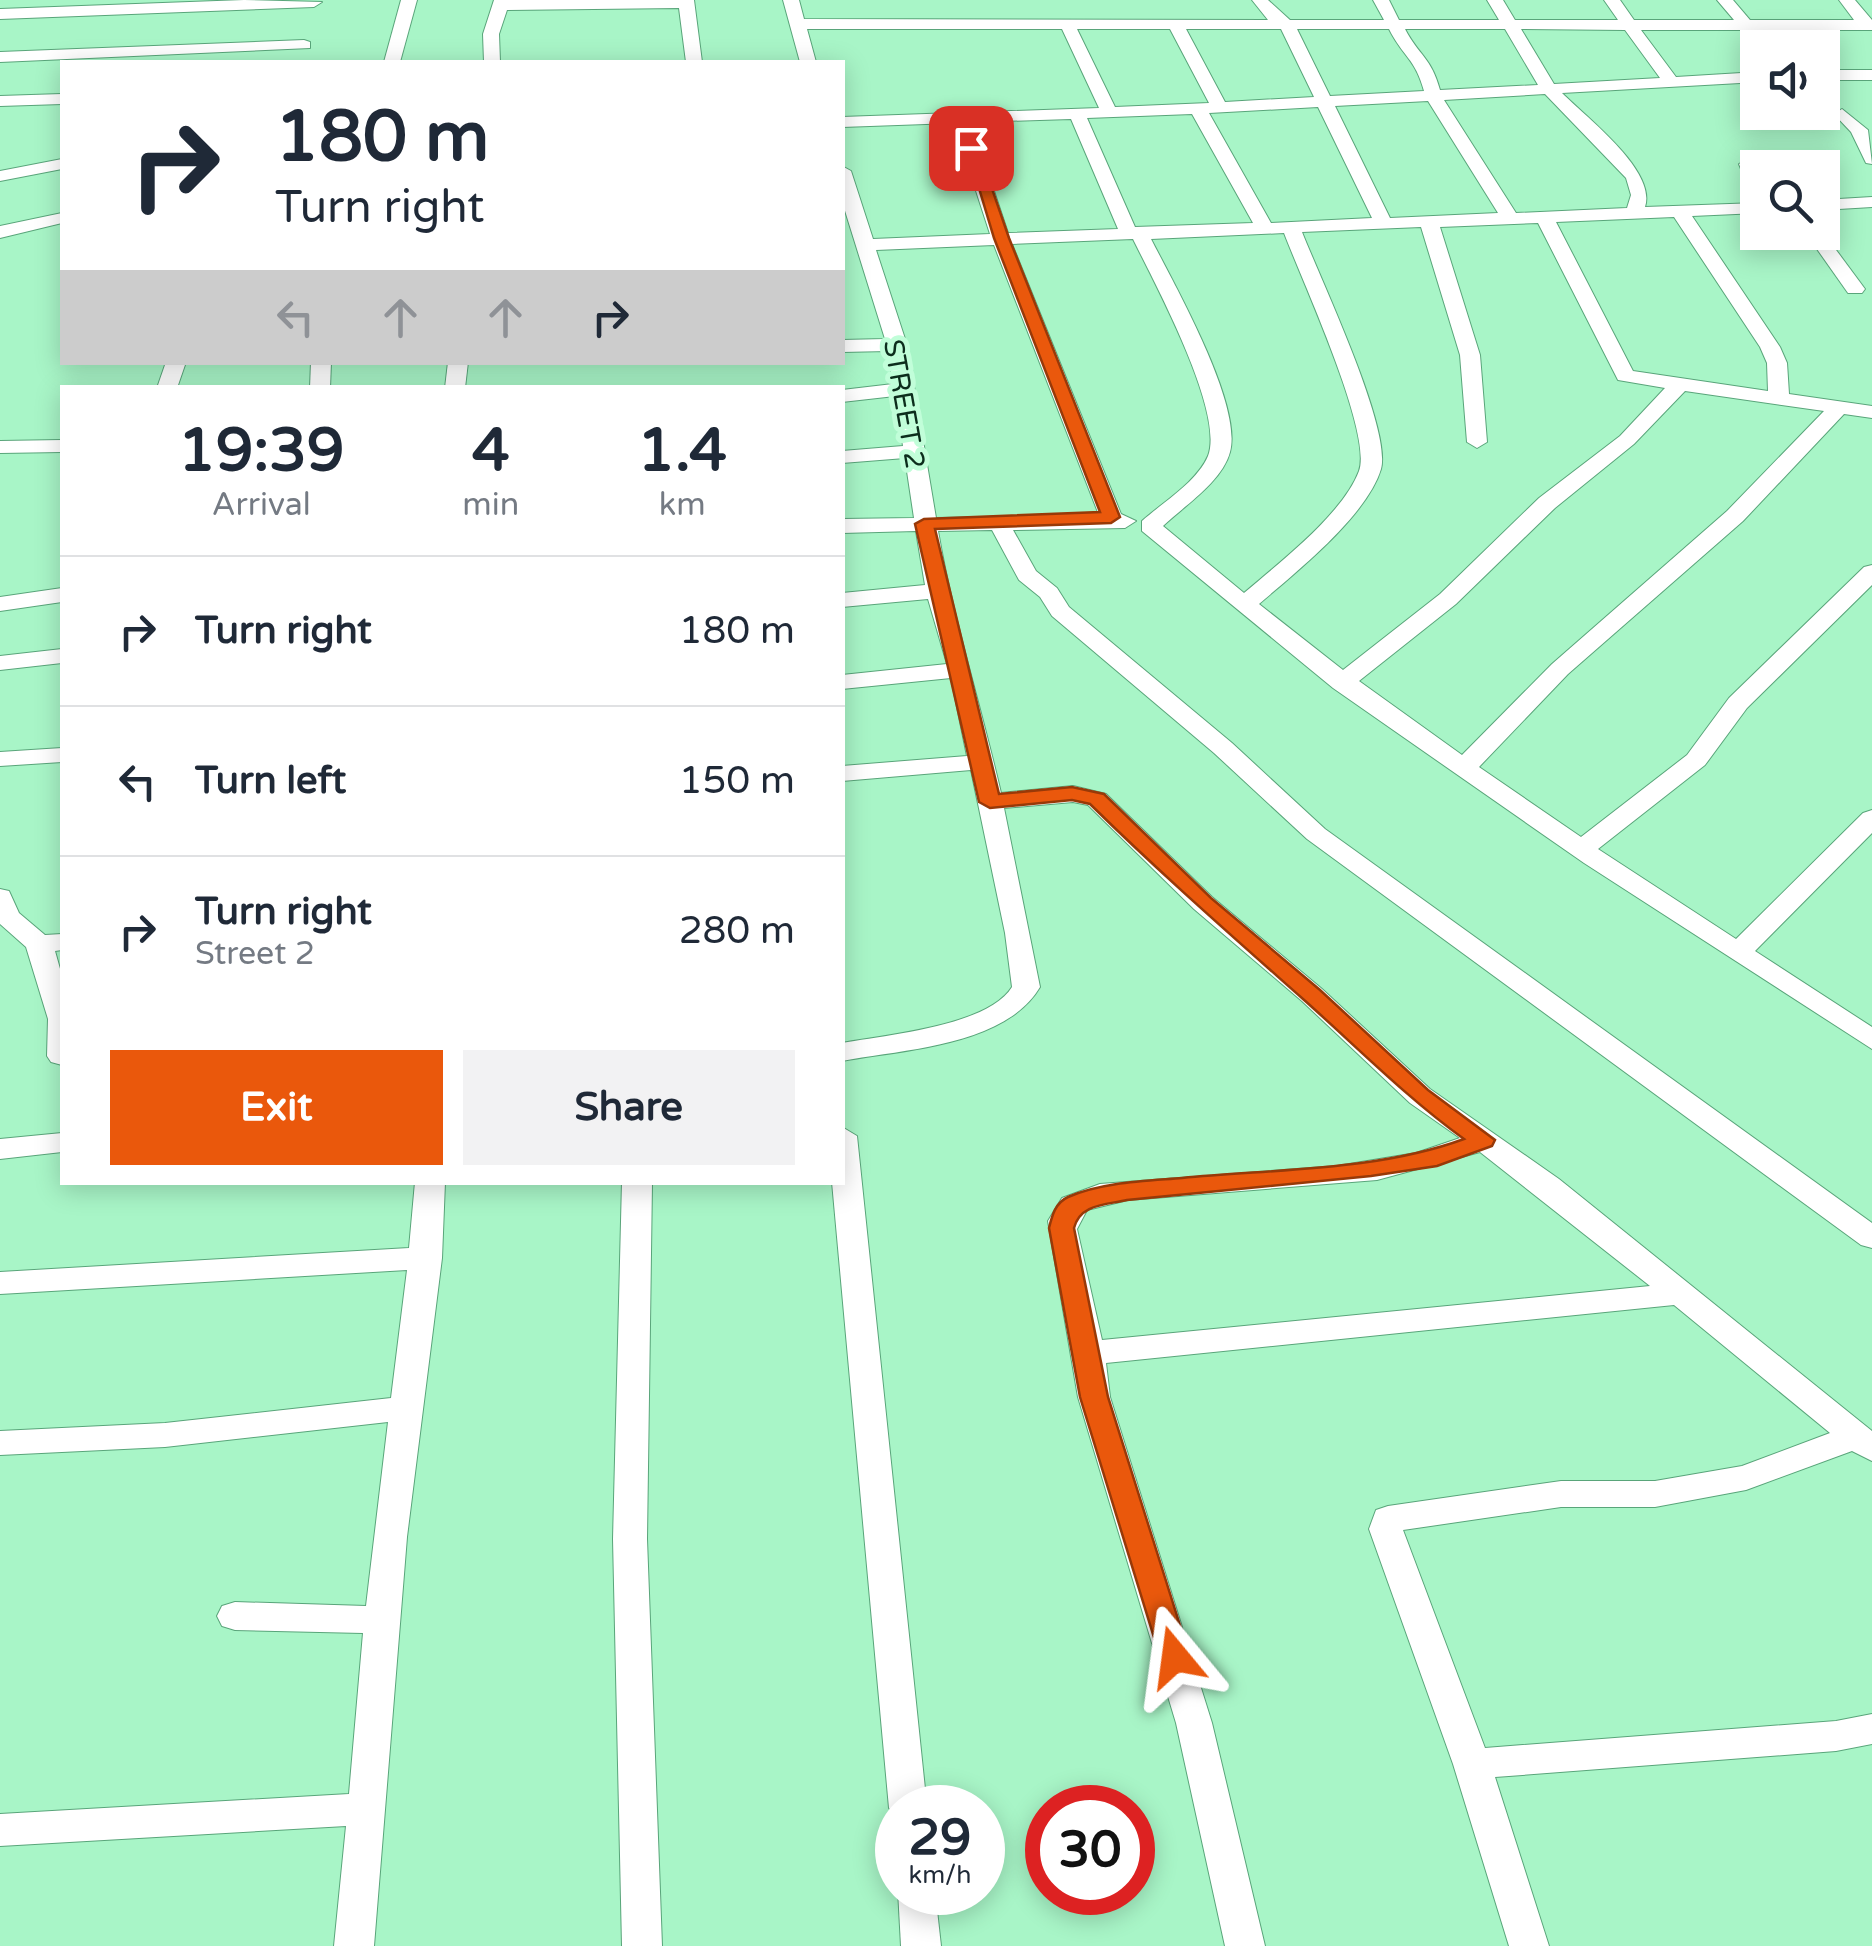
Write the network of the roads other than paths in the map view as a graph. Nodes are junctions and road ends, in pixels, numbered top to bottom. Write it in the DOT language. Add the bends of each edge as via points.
graph roads {
  1 [pos="409,0"];
  2 [pos="791,0"];
  3 [pos="918,0"];
  4 [pos="1030,0"];
  5 [pos="1146,0"];
  6 [pos="1260,0"];
  7 [pos="1381,0"];
  8 [pos="1495,0"];
  9 [pos="1612,0"];
  10 [pos="1725,0"];
  11 [pos="1846,0"];
  12 [pos="686,1"];
  13 [pos="216,3"];
  14 [pos="502,3"];
  15 [pos="0,14"];
  16 [pos="797,24"];
  17 [pos="927,24"];
  18 [pos="1039,24"];
  19 [pos="1167,24"];
  20 [pos="1632,24"];
  21 [pos="1396,25"];
  22 [pos="1514,25"];
  23 [pos="1869,25"];
  24 [pos="310,26"];
  25 [pos="1068,26"];
  26 [pos="1287,26"];
  27 [pos="1746,26"];
  28 [pos="183,56"];
  29 [pos="0,57"];
  30 [pos="393,60"];
  31 [pos="492,60"];
  32 [pos="694,60"];
  33 [pos="807,60"];
  34 [pos="1872,75"];
  35 [pos="1840,76"];
  36 [pos="1740,79"];
  37 [pos="1672,82"];
  38 [pos="1549,89"];
  39 [pos="1434,96"];
  40 [pos="60,99"];
  41 [pos="0,101"];
  42 [pos="1322,103"];
  43 [pos="1220,108"];
  44 [pos="1198,109"];
  45 [pos="1110,113"];
  46 [pos="1077,114"];
  47 [pos="1842,114"];
  48 [pos="961,118"];
  49 [pos="845,122"];
  50 [pos="1872,159"];
  51 [pos="60,164"];
  52 [pos="0,176"];
  53 [pos="845,182"];
  54 [pos="1872,202"];
  55 [pos="1840,204"];
  56 [pos="1740,209"];
  57 [pos="1634,212"];
  58 [pos="1679,212"];
  59 [pos="1543,214"];
  60 [pos="1508,215"];
  61 [pos="60,218"];
  62 [pos="1428,220"];
  63 [pos="1382,221"];
  64 [pos="1290,226"];
  65 [pos="1264,227"];
  66 [pos="0,232"];
  67 [pos="1134,232"];
  68 [pos="1002,238"];
  69 [pos="862,245"];
  70 [pos="1827,250"];
  71 [pos="1855,289"];
  72 [pos="896,345"];
  73 [pos="845,346"];
  74 [pos="1677,387"];
  75 [pos="904,390"];
  76 [pos="845,396"];
  77 [pos="1780,398"];
  78 [pos="1839,407"];
  79 [pos="1872,412"];
  80 [pos="1477,442"];
  81 [pos="60,446"];
  82 [pos="0,447"];
  83 [pos="913,451"];
  84 [pos="845,457"];
  85 [pos="1111,517"];
  86 [pos="924,524"];
  87 [pos="1000,524"];
  88 [pos="845,526"];
  89 [pos="1150,526"];
  90 [pos="1872,572"];
  91 [pos="937,591"];
  92 [pos="60,595"];
  93 [pos="845,600"];
  94 [pos="0,604"];
  95 [pos="1243,606"];
  96 [pos="60,656"];
  97 [pos="0,663"];
  98 [pos="961,670"];
  99 [pos="845,682"];
  100 [pos="1341,683"];
  101 [pos="60,755"];
  102 [pos="0,759"];
  103 [pos="981,762"];
  104 [pos="1464,769"];
  105 [pos="845,774"];
  106 [pos="990,802"];
  107 [pos="1872,818"];
  108 [pos="1582,849"];
  109 [pos="0,897"];
  110 [pos="50,943"];
  111 [pos="1738,952"];
  112 [pos="60,1001"];
  113 [pos="1872,1040"];
  114 [pos="845,1051"];
  115 [pos="1483,1140"];
  116 [pos="60,1143"];
  117 [pos="0,1149"];
  118 [pos="845,1167"];
  119 [pos="430,1185"];
  120 [pos="637,1185"];
  121 [pos="1872,1238"];
  122 [pos="426,1258"];
  123 [pos="0,1283"];
  124 [pos="1684,1293"];
  125 [pos="1089,1353"];
  126 [pos="404,1408"];
  127 [pos="0,1443"];
  128 [pos="1864,1443"];
  129 [pos="236,1616"];
  130 [pos="382,1620"];
  131 [pos="1872,1729"];
  132 [pos="1472,1764"];
  133 [pos="906,1785"];
  134 [pos="369,1809"];
  135 [pos="0,1830"];
  136 [pos="918,1915"];
  137 [pos="354,1946"];
  138 [pos="642,1946"];
  139 [pos="921,1946"];
  140 [pos="1244,1946"];
  141 [pos="1529,1946"];
  1 -- 30 [label="street"];
  2 -- 16 [label="street"];
  3 -- 17 [label="street"];
  4 -- 18 [label="street"];
  5 -- 19 [label="street"];
  6 -- 26 [label="street"];
  7 -- 21 [label="street"];
  8 -- 22 [label="street"];
  9 -- 20 [label="street"];
  10 -- 27 [label="street"];
  11 -- 23 [label="street"];
  12 -- 14 [label="street"];
  12 -- 32 [label="street"];
  13 -- 15 [label="street"];
  13 -- 24 [label="street"];
  14 -- 31 [label="street" via="491,34"];
  16 -- 17 [label="street"];
  16 -- 33 [label="street"];
  17 -- 18 [label="street"];
  18 -- 25 [label="street"];
  19 -- 25 [label="street"];
  19 -- 26 [label="street"];
  19 -- 43 [label="street"];
  20 -- 22 [label="street"];
  20 -- 27 [label="street"];
  20 -- 37 [label="street"];
  21 -- 22 [label="street"];
  21 -- 26 [label="street"];
  21 -- 39 [label="street" via="1406,47 1424,62"];
  22 -- 38 [label="street"];
  23 -- 27 [label="street"];
  24 -- 28 [label="street"];
  25 -- 45 [label="street"];
  26 -- 42 [label="street"];
  28 -- 29 [label="street"];
  34 -- 35 [label="street"];
  36 -- 37 [label="street"];
  37 -- 38 [label="street"];
  38 -- 39 [label="street"];
  38 -- 57 [label="street" via="1628,168 1639,188"];
  39 -- 42 [label="street"];
  39 -- 60 [label="street"];
  40 -- 41 [label="street"];
  42 -- 43 [label="street"];
  42 -- 63 [label="street"];
  43 -- 44 [label="street"];
  44 -- 45 [label="street"];
  44 -- 65 [label="street"];
  45 -- 46 [label="street"];
  46 -- 48 [label="street"];
  46 -- 67 [label="street"];
  47 -- 50 [label="street" via="1859,130"];
  48 -- 49 [label="street"];
  48 -- 68 [label="street"];
  51 -- 52 [label="street"];
  53 -- 69 [label="street, STREET 2"];
  54 -- 55 [label="street"];
  56 -- 58 [label="street"];
  57 -- 58 [label="street"];
  57 -- 59 [label="street"];
  58 -- 77 [label="street" via="1770,348"];
  59 -- 60 [label="street"];
  59 -- 74 [label="street" via="1620,372"];
  60 -- 62 [label="street"];
  61 -- 66 [label="street"];
  62 -- 63 [label="street"];
  62 -- 80 [label="street" via="1470,356"];
  63 -- 64 [label="street"];
  64 -- 65 [label="street"];
  64 -- 95 [label="street" via="1368,428 1372,458 1357,492"];
  65 -- 67 [label="street"];
  67 -- 68 [label="street"];
  67 -- 89 [label="street" via="1208,379 1221,441 1215,460"];
  68 -- 69 [label="street"];
  68 -- 85 [label="street"];
  69 -- 72 [label="street, STREET 2"];
  70 -- 71 [label="street"];
  72 -- 73 [label="street"];
  72 -- 75 [label="street, STREET 2"];
  74 -- 77 [label="street"];
  74 -- 100 [label="street" via="1448,599"];
  75 -- 76 [label="street"];
  75 -- 83 [label="street, STREET 2"];
  77 -- 78 [label="street"];
  78 -- 79 [label="street"];
  78 -- 104 [label="street" via="1734,516 1560,669"];
  81 -- 82 [label="street"];
  83 -- 84 [label="street"];
  83 -- 86 [label="street, STREET 2"];
  85 -- 87 [label="street"];
  85 -- 89 [label="street"];
  86 -- 87 [label="street"];
  86 -- 88 [label="street"];
  86 -- 91 [label="street, STREET 2"];
  87 -- 121 [label="street" via="1026,575 1060,610 1316,834"];
  89 -- 95 [label="street"];
  90 -- 108 [label="street" via="1738,703 1696,760"];
  91 -- 93 [label="street"];
  91 -- 98 [label="street, STREET 2"];
  92 -- 94 [label="street"];
  95 -- 100 [label="street"];
  96 -- 97 [label="street"];
  98 -- 99 [label="street"];
  98 -- 103 [label="street, STREET 2"];
  100 -- 104 [label="street"];
  101 -- 102 [label="street"];
  103 -- 105 [label="street"];
  103 -- 106 [label="street, STREET 2"];
  104 -- 108 [label="street"];
  106 -- 114 [label="street, STREET 2" via="1019,933 1026,987 1018,1002 950,1031"];
  106 -- 115 [label="street" via="1072,794 1097,799 1420,1096"];
  107 -- 111 [label="street"];
  108 -- 111 [label="street"];
  109 -- 110 [label="street" via="7,916"];
  110 -- 112 [label="street"];
  111 -- 113 [label="street"];
  115 -- 124 [label="street"];
  115 -- 125 [label="street" via="1437,1158 1388,1166 1127,1192 1074,1204 1062,1228"];
  116 -- 117 [label="street"];
  118 -- 133 [label="street"];
  119 -- 122 [label="street"];
  120 -- 138 [label="street" via="630,1539"];
  122 -- 123 [label="street"];
  122 -- 126 [label="street"];
  124 -- 125 [label="street"];
  124 -- 128 [label="street"];
  125 -- 140 [label="street" via="1094,1397 1194,1723"];
  126 -- 127 [label="street" via="165,1435"];
  126 -- 130 [label="street"];
  128 -- 132 [label="street" via="1746,1478 1655,1494 1560,1494 1388,1519 1386,1529"];
  129 -- 130 [label="street"];
  130 -- 134 [label="street"];
  131 -- 132 [label="street"];
  132 -- 141 [label="street"];
  134 -- 135 [label="street"];
  134 -- 137 [label="street"];
  136 -- 139 [label="street"];
}
